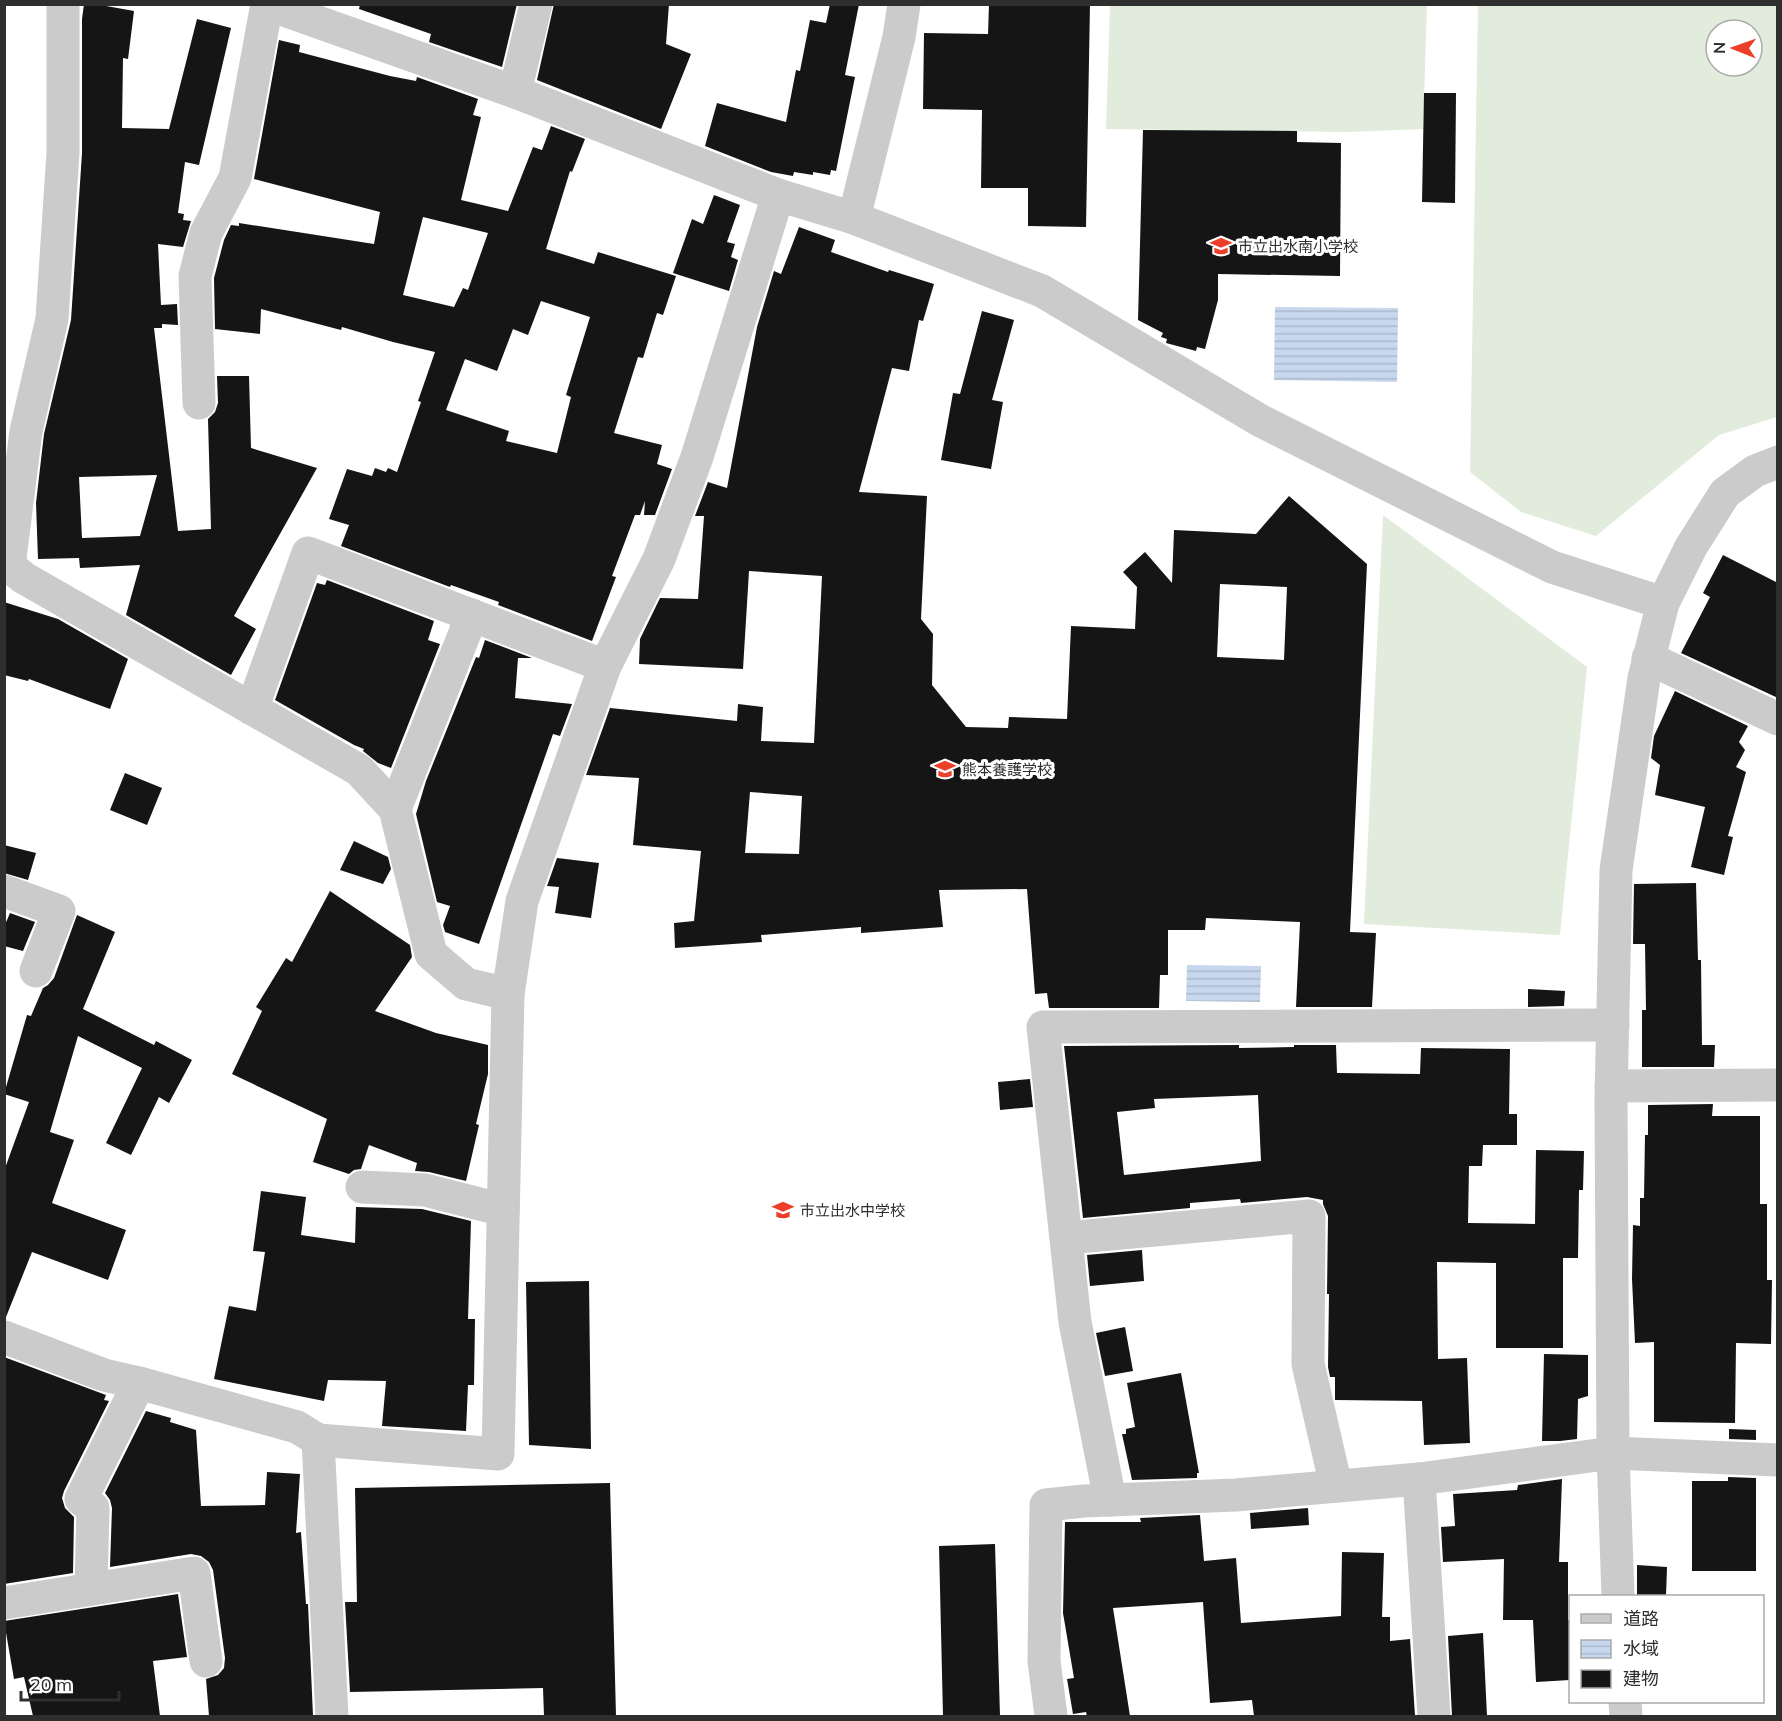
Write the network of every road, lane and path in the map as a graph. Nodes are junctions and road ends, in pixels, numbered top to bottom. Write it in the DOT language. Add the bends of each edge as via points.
graph roads {
  1 [pos="63,4"];
  2 [pos="267,4"];
  3 [pos="536,4"];
  4 [pos="904,4"];
  5 [pos="515,92"];
  6 [pos="778,195"];
  7 [pos="854,218"];
  8 [pos="199,403"];
  9 [pos="1778,462"];
  10 [pos="7,567"];
  11 [pos="1663,603"];
  12 [pos="472,615"];
  13 [pos="1648,658"];
  14 [pos="605,666"];
  15 [pos="252,709"];
  16 [pos="1778,718"];
  17 [pos="395,809"];
  18 [pos="4,891"];
  19 [pos="36,971"];
  20 [pos="508,994"];
  21 [pos="1613,1025"];
  22 [pos="1778,1085"];
  23 [pos="1611,1086"];
  24 [pos="362,1187"];
  25 [pos="503,1210"];
  26 [pos="1066,1238"];
  27 [pos="4,1337"];
  28 [pos="139,1383"];
  29 [pos="318,1440"];
  30 [pos="1613,1453"];
  31 [pos="1778,1460"];
  32 [pos="1419,1479"];
  33 [pos="1336,1486"];
  34 [pos="1110,1500"];
  35 [pos="92,1589"];
  36 [pos="1618,1595"];
  37 [pos="4,1602"];
  38 [pos="206,1661"];
  39 [pos="332,1716"];
  40 [pos="1052,1716"];
  41 [pos="1434,1716"];
  1 -- 10 [label="street" via="63,152 52,319 26,431"];
  2 -- 5 [label="street"];
  2 -- 8 [label="street" via="235,178 206,233 195,276"];
  3 -- 5 [label="street"];
  4 -- 7 [label="street"];
  5 -- 6 [label="street"];
  6 -- 7 [label="street"];
  6 -- 14 [label="street" via="697,457 659,559"];
  7 -- 11 [label="street" via="1042,291 1261,421 1552,567"];
  9 -- 11 [label="street" via="1755,471 1725,493 1691,547"];
  10 -- 15 [label="street"];
  11 -- 13 [label="street"];
  12 -- 14 [label="street"];
  12 -- 15 [label="street" via="308,553"];
  12 -- 17 [label="street"];
  13 -- 16 [label="street"];
  13 -- 21 [label="street" via="1616,870"];
  14 -- 20 [label="street" via="522,901"];
  15 -- 17 [label="street" via="359,770"];
  17 -- 20 [label="street" via="431,954 466,984"];
  18 -- 19 [label="street" via="59,911"];
  20 -- 25 [label="street"];
  21 -- 23 [label="street"];
  21 -- 26 [label="street" via="1043,1028"];
  22 -- 23 [label="street"];
  23 -- 30 [label="street"];
  24 -- 25 [label="street" via="425,1190"];
  25 -- 29 [label="street" via="498,1454"];
  26 -- 33 [label="street" via="1309,1216 1308,1364"];
  26 -- 34 [label="street" via="1075,1322"];
  27 -- 28 [label="street" via="104,1375"];
  28 -- 29 [label="street" via="297,1426"];
  28 -- 35 [label="street" via="81,1499 93,1509"];
  29 -- 39 [label="street"];
  30 -- 31 [label="street"];
  30 -- 32 [label="street"];
  30 -- 36 [label="street"];
  32 -- 33 [label="street"];
  32 -- 41 [label="street"];
  33 -- 34 [label="street"];
  34 -- 40 [label="street" via="1046,1505 1044,1661"];
  35 -- 37 [label="street"];
  35 -- 38 [label="street" via="194,1573"];
}
